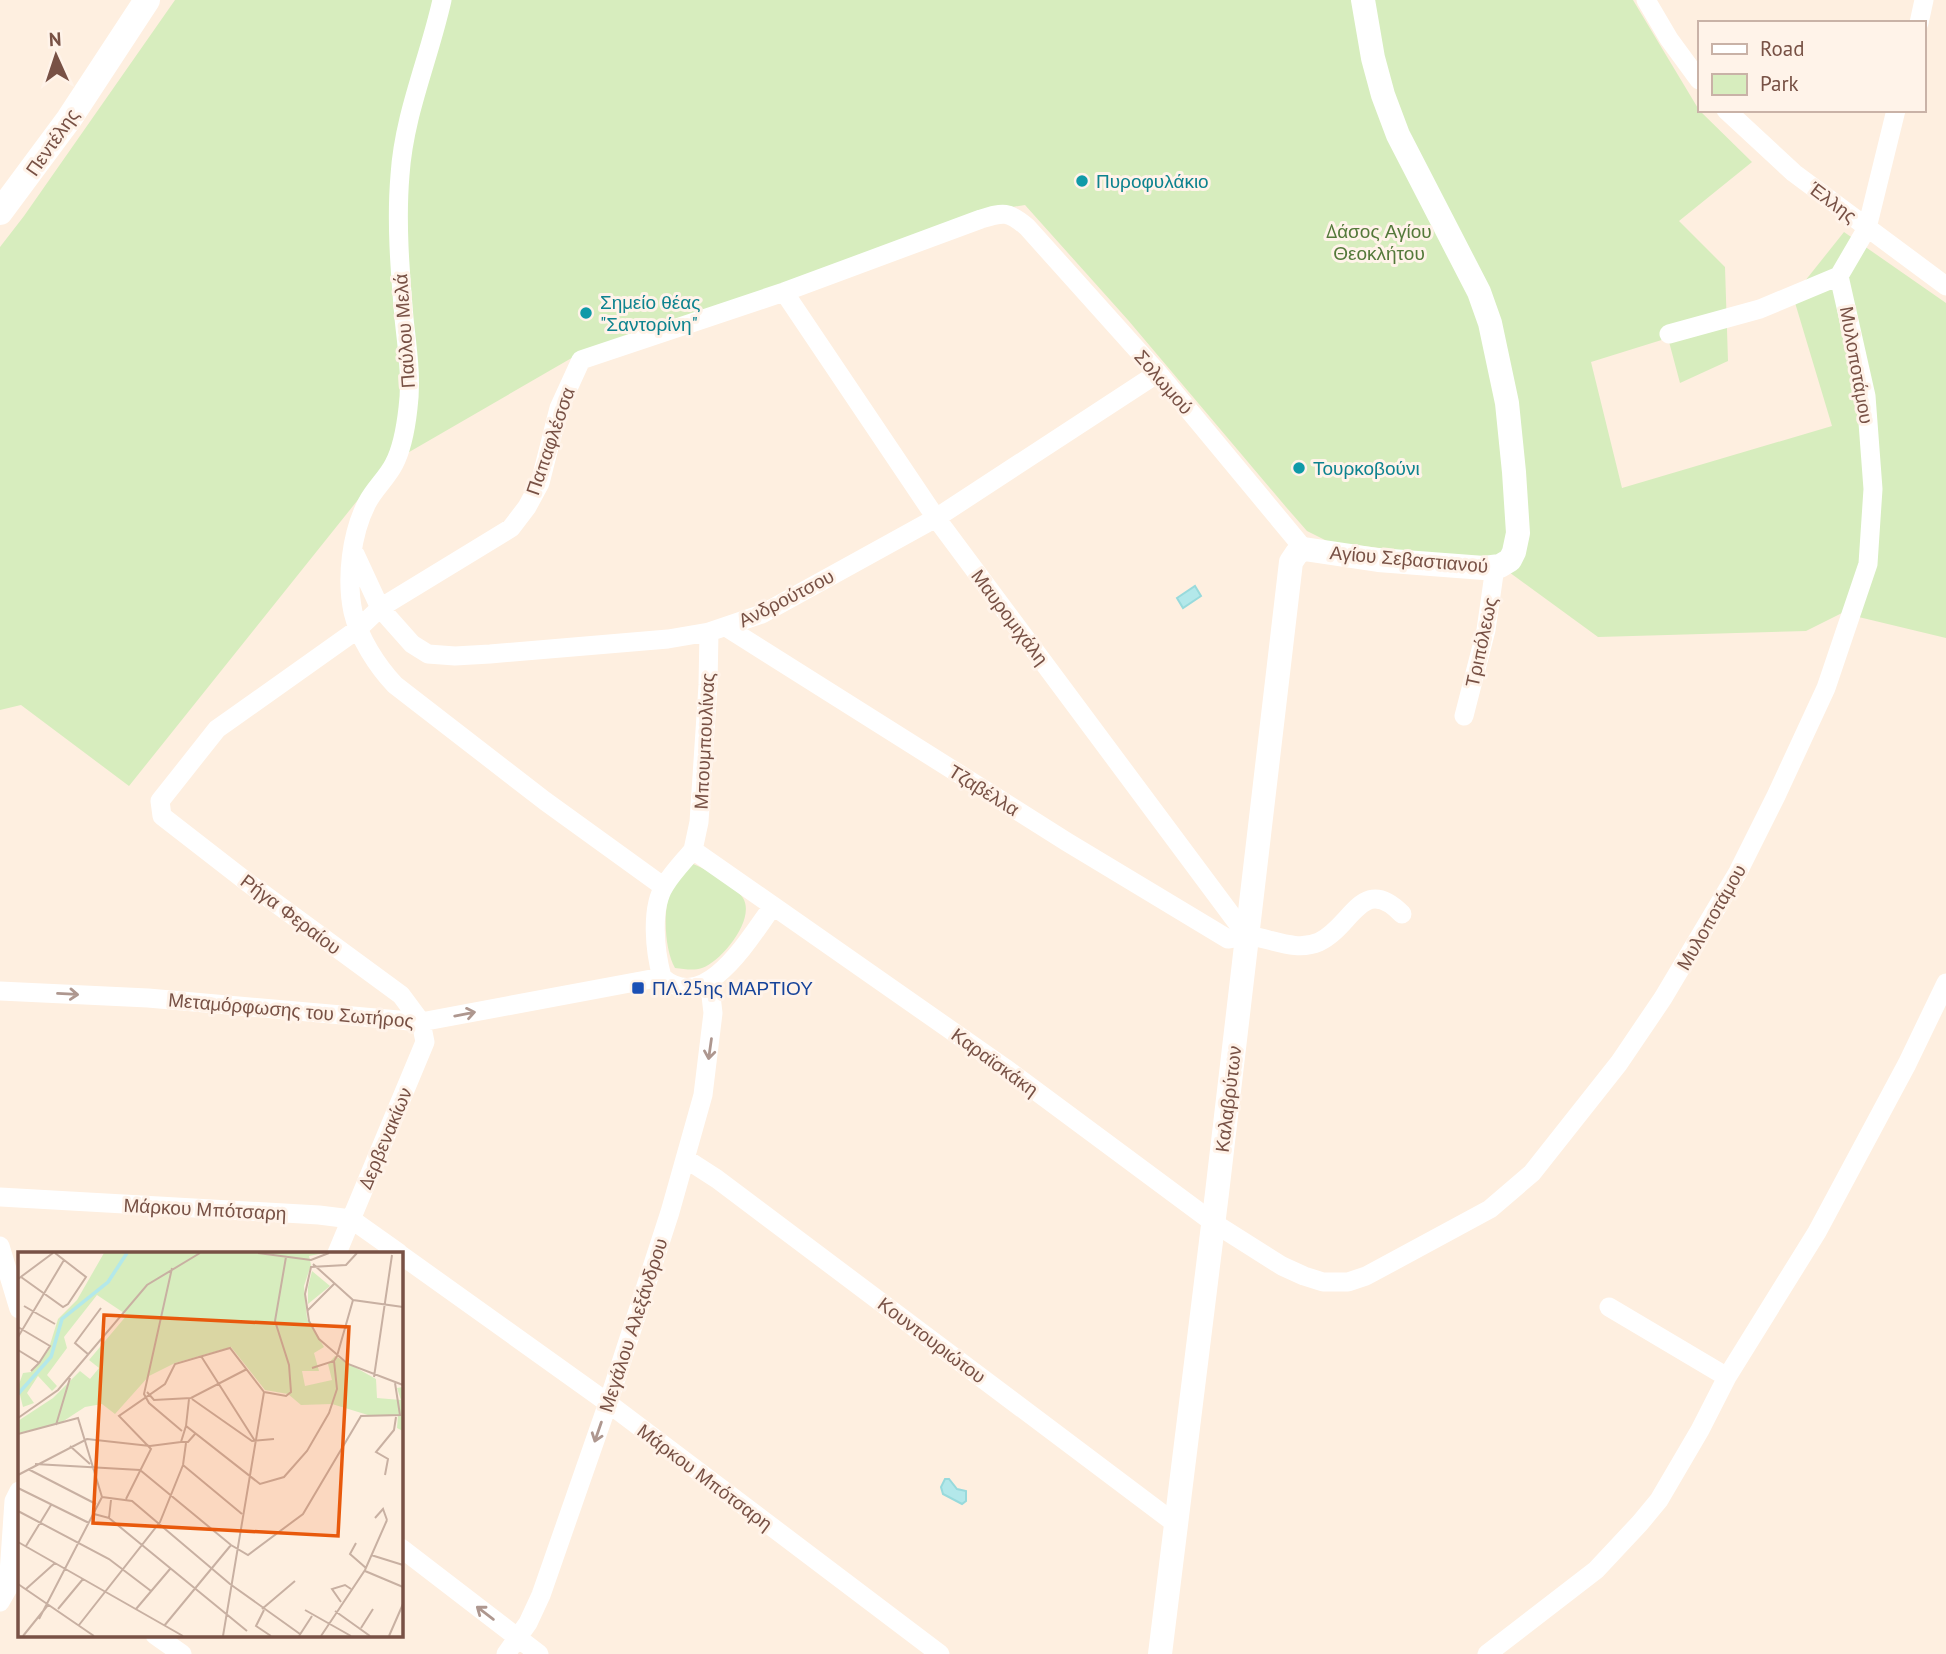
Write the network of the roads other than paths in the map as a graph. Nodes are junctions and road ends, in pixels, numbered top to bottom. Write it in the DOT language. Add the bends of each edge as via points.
graph roads {
  1 [pos="147,0"];
  2 [pos="442,0"];
  3 [pos="1363,0"];
  4 [pos="1646,0"];
  5 [pos="1924,0"];
  6 [pos="1919,21"];
  7 [pos="1698,79"];
  8 [pos="1728,112"];
  9 [pos="1896,112"];
  10 [pos="0,212"];
  11 [pos="1018,220"];
  12 [pos="1867,228"];
  13 [pos="1839,276"];
  14 [pos="1946,286"];
  15 [pos="784,292"];
  16 [pos="1669,334"];
  17 [pos="1158,373"];
  18 [pos="936,518"];
  19 [pos="353,548"];
  20 [pos="1304,548"];
  21 [pos="1495,567"];
  22 [pos="380,608"];
  23 [pos="358,629"];
  24 [pos="717,629"];
  25 [pos="1464,716"];
  26 [pos="160,808"];
  27 [pos="693,850"];
  28 [pos="664,887"];
  29 [pos="773,906"];
  30 [pos="1402,914"];
  31 [pos="1247,936"];
  32 [pos="662,977"];
  33 [pos="706,982"];
  34 [pos="1946,983"];
  35 [pos="0,990"];
  36 [pos="421,1022"];
  37 [pos="686,1159"];
  38 [pos="0,1197"];
  39 [pos="351,1219"];
  40 [pos="1214,1223"];
  41 [pos="0,1246"];
  42 [pos="337,1252"];
  43 [pos="397,1252"];
  44 [pos="402,1255"];
  45 [pos="18,1306"];
  46 [pos="1609,1307"];
  47 [pos="1727,1377"];
  48 [pos="608,1403"];
  49 [pos="11,1496"];
  50 [pos="1176,1524"];
  51 [pos="402,1549"];
  52 [pos="9,1593"];
  53 [pos="156,1636"];
  54 [pos="512,1646"];
  55 [pos="182,1654"];
  56 [pos="539,1654"];
  57 [pos="940,1654"];
  58 [pos="1160,1654"];
  59 [pos="1487,1654"];
  1 -- 10 [label="main road, Πεντέλης" via="69,119"];
  2 -- 19 [label="street, Παύλου Μελά" via="406,125 400,175 399,250 411,371 408,407 394,466 366,504"];
  3 -- 21 [label="street, Αγίου Σεβαστιανού" via="1373,58 1398,135 1479,292 1502,370 1518,533 1510,561"];
  4 -- 7 [label="street"];
  5 -- 6 [label="street"];
  8 -- 12 [label="street, Έλλης" via="1794,173"];
  9 -- 12 [label="street"];
  11 -- 15 [label="street, Παπαφλέσσα" via="1007,214 981,219"];
  11 -- 17 [label="street, Σολωμού"];
  12 -- 13 [label="street"];
  12 -- 14 [label="street, Έλλης"];
  13 -- 16 [label="street" via="1760,309"];
  13 -- 40 [label="street, Μυλοποτάμου" via="1866,396 1873,489 1868,564 1826,688 1776,796 1738,872 1664,998 1532,1173 1490,1209 1401,1259 1348,1282 1323,1282 1282,1266"];
  15 -- 18 [label="street, Μαυρομιχάλη"];
  15 -- 22 [label="street, Παπαφλέσσα" via="581,360 559,408 540,483 511,528"];
  17 -- 18 [label="street, Ανδρούτσου"];
  17 -- 20 [label="street, Σολωμού"];
  18 -- 24 [label="street, Ανδρούτσου" via="762,614"];
  18 -- 31 [label="street, Μαυρομιχάλη"];
  19 -- 22 [label="street, Ανδρούτσου"];
  19 -- 23 [label="street, Παύλου Μελά" via="353,610"];
  20 -- 21 [label="street, Αγίου Σεβαστιανού" via="1391,561"];
  20 -- 31 [label="street, Καλαβρύτων" via="1291,562"];
  21 -- 25 [label="street, Τριπόλεως" via="1486,630"];
  22 -- 23 [label="street, Παπαφλέσσα"];
  22 -- 24 [label="street, Ανδρούτσου" via="412,645 433,655 668,639"];
  23 -- 26 [label="street, Παπαφλέσσα" via="217,729 163,794"];
  23 -- 28 [label="street, Παύλου Μελά" via="395,685"];
  24 -- 27 [label="street, Μπουμπουλίνας"];
  24 -- 31 [label="street, Τζαβέλλα" via="1217,933 1228,939"];
  26 -- 36 [label="street, Ρήγα Φεραίου" via="162,816 401,995"];
  27 -- 28 [label="street"];
  27 -- 29 [label="street, Καραϊσκάκη"];
  28 -- 32 [label="street" via="655,944"];
  29 -- 33 [label="street" via="726,968"];
  29 -- 40 [label="street, Καραϊσκάκη" via="1005,1068"];
  30 -- 31 [label="street, Τζαβέλλα" via="1379,898 1366,901 1320,942 1289,945"];
  31 -- 40 [label="street, Καλαβρύτων"];
  32 -- 33 [label="street" via="677,985"];
  36 -- 32 [label="street, Μεταμόρφωσης του Σωτήρος, one-way"];
  33 -- 37 [label="street, Μεγάλου Αλεξάνδρου, one-way" via="713,1013 711,1038 703,1095"];
  34 -- 47 [label="street" via="1817,1232"];
  35 -- 36 [label="street, Μεταμόρφωσης του Σωτήρος, one-way"];
  36 -- 39 [label="street, Δερβενακίων" via="425,1042"];
  37 -- 48 [label="street, Μεγάλου Αλεξάνδρου"];
  37 -- 50 [label="street, Κουντουριώτου"];
  38 -- 39 [label="street, Μάρκου Μπότσαρη"];
  39 -- 42 [label="street, Δερβενακίων"];
  39 -- 43 [label="street, Μάρκου Μπότσαρη"];
  40 -- 50 [label="street, Καλαβρύτων"];
  41 -- 45 [label="street"];
  44 -- 48 [label="street, Μάρκου Μπότσαρη"];
  46 -- 47 [label="street"];
  47 -- 59 [label="street" via="1677,1470 1640,1523 1596,1570"];
  48 -- 54 [label="street, Μεγάλου Αλεξάνδρου, one-way" via="541,1595"];
  48 -- 57 [label="street, Μάρκου Μπότσαρη"];
  49 -- 52 [label="street"];
  50 -- 58 [label="street, Καλαβρύτων"];
  54 -- 51 [label="street, one-way"];
  53 -- 55 [label="street"];
  54 -- 56 [label="street"];
}
